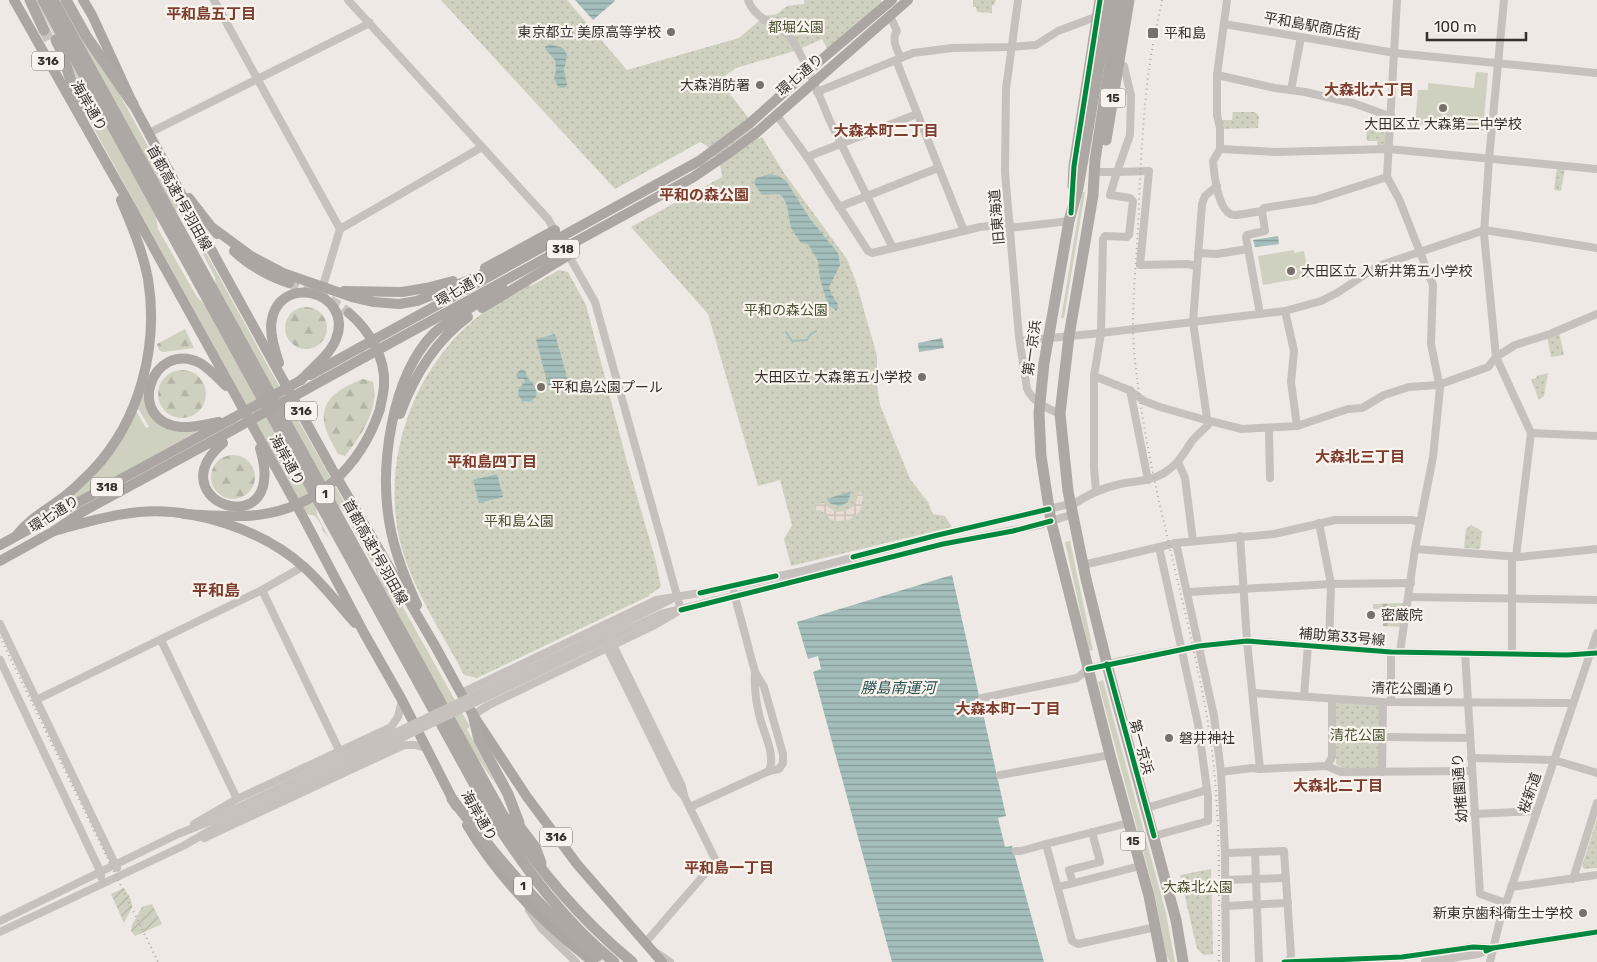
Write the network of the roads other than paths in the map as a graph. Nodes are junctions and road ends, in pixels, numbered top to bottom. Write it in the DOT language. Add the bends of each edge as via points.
graph roads {
  1 [pos="14,0"];
  2 [pos="43,0"];
  3 [pos="53,0"];
  4 [pos="62,0"];
  5 [pos="66,0"];
  6 [pos="83,0"];
  7 [pos="214,0"];
  8 [pos="348,0"];
  9 [pos="748,0"];
  10 [pos="908,0"];
  11 [pos="1018,0"];
  12 [pos="1100,0"];
  13 [pos="1110,0"];
  14 [pos="1120,0"];
  15 [pos="1129,0"];
  16 [pos="1227,0"];
  17 [pos="1397,0"];
  18 [pos="1504,0"];
  19 [pos="30,1"];
  20 [pos="886,2"];
  21 [pos="890,16"];
  22 [pos="1107,17"];
  23 [pos="370,24"];
  24 [pos="1224,24"];
  25 [pos="46,28"];
  26 [pos="84,33"];
  27 [pos="1300,37"];
  28 [pos="54,42"];
  29 [pos="1011,47"];
  30 [pos="1395,53"];
  31 [pos="899,59"];
  32 [pos="1499,64"];
  33 [pos="1118,65"];
  34 [pos="809,70"];
  35 [pos="1597,73"];
  36 [pos="1216,75"];
  37 [pos="258,78"];
  38 [pos="815,87"];
  39 [pos="1292,90"];
  40 [pos="133,104"];
  41 [pos="776,114"];
  42 [pos="918,114"];
  43 [pos="1392,117"];
  44 [pos="83,121"];
  45 [pos="149,133"];
  46 [pos="841,144"];
  47 [pos="482,147"];
  48 [pos="1220,149"];
  49 [pos="1389,149"];
  50 [pos="807,158"];
  51 [pos="1490,159"];
  52 [pos="106,164"];
  53 [pos="938,168"];
  54 [pos="1597,169"];
  55 [pos="1100,172"];
  56 [pos="1116,172"];
  57 [pos="172,176"];
  58 [pos="1387,178"];
  59 [pos="1217,186"];
  60 [pos="1093,195"];
  61 [pos="867,196"];
  62 [pos="839,207"];
  63 [pos="1262,211"];
  64 [pos="1070,217"];
  65 [pos="1010,226"];
  66 [pos="213,228"];
  67 [pos="340,229"];
  68 [pos="555,230"];
  69 [pos="1485,230"];
  70 [pos="964,231"];
  71 [pos="893,248"];
  72 [pos="1597,248"];
  73 [pos="1248,249"];
  74 [pos="1421,251"];
  75 [pos="1198,253"];
  76 [pos="569,255"];
  77 [pos="520,259"];
  78 [pos="1197,266"];
  79 [pos="525,270"];
  80 [pos="289,283"];
  81 [pos="323,286"];
  82 [pos="338,291"];
  83 [pos="1285,311"];
  84 [pos="350,313"];
  85 [pos="1260,314"];
  86 [pos="1597,314"];
  87 [pos="1193,322"];
  88 [pos="1101,333"];
  89 [pos="1069,336"];
  90 [pos="1048,338"];
  91 [pos="1020,341"];
  92 [pos="1496,358"];
  93 [pos="320,371"];
  94 [pos="1094,376"];
  95 [pos="283,379"];
  96 [pos="1440,384"];
  97 [pos="1130,390"];
  98 [pos="237,398"];
  99 [pos="1040,405"];
  100 [pos="1060,414"];
  101 [pos="1208,420"];
  102 [pos="1296,426"];
  103 [pos="1269,429"];
  104 [pos="255,430"];
  105 [pos="217,433"];
  106 [pos="1531,433"];
  107 [pos="1597,436"];
  108 [pos="390,441"];
  109 [pos="1178,462"];
  110 [pos="1270,478"];
  111 [pos="1148,480"];
  112 [pos="1096,492"];
  113 [pos="1071,508"];
  114 [pos="184,514"];
  115 [pos="1050,515"];
  116 [pos="1420,522"];
  117 [pos="1319,524"];
  118 [pos="331,525"];
  119 [pos="54,531"];
  120 [pos="16,536"];
  121 [pos="1240,536"];
  122 [pos="1192,541"];
  123 [pos="1176,543"];
  124 [pos="0,545"];
  125 [pos="1159,547"];
  126 [pos="1415,549"];
  127 [pos="1597,549"];
  128 [pos="1514,556"];
  129 [pos="0,560"];
  130 [pos="1084,565"];
  131 [pos="304,566"];
  132 [pos="1411,583"];
  133 [pos="1330,584"];
  134 [pos="732,586"];
  135 [pos="358,588"];
  136 [pos="1244,589"];
  137 [pos="262,590"];
  138 [pos="1188,592"];
  139 [pos="734,596"];
  140 [pos="677,597"];
  141 [pos="1408,597"];
  142 [pos="1513,599"];
  143 [pos="1597,600"];
  144 [pos="680,610"];
  145 [pos="0,624"];
  146 [pos="364,633"];
  147 [pos="1597,633"];
  148 [pos="161,640"];
  149 [pos="1247,641"];
  150 [pos="434,644"];
  151 [pos="1308,645"];
  152 [pos="610,646"];
  153 [pos="1198,646"];
  154 [pos="584,647"];
  155 [pos="1329,647"];
  156 [pos="1182,649"];
  157 [pos="1391,652"];
  158 [pos="1400,652"];
  159 [pos="1466,653"];
  160 [pos="1512,653"];
  161 [pos="1594,653"];
  162 [pos="0,660"];
  163 [pos="1107,664"];
  164 [pos="1088,669"];
  165 [pos="755,672"];
  166 [pos="461,693"];
  167 [pos="1253,693"];
  168 [pos="1304,696"];
  169 [pos="982,698"];
  170 [pos="1332,699"];
  171 [pos="36,700"];
  172 [pos="402,700"];
  173 [pos="1387,702"];
  174 [pos="1467,703"];
  175 [pos="1573,703"];
  176 [pos="473,715"];
  177 [pos="1383,737"];
  178 [pos="1469,738"];
  179 [pos="426,748"];
  180 [pos="339,750"];
  181 [pos="1110,755"];
  182 [pos="1471,758"];
  183 [pos="1554,760"];
  184 [pos="473,764"];
  185 [pos="1327,766"];
  186 [pos="1260,769"];
  187 [pos="769,771"];
  188 [pos="1221,772"];
  189 [pos="1382,772"];
  190 [pos="1472,772"];
  191 [pos="1597,773"];
  192 [pos="1000,775"];
  193 [pos="298,784"];
  194 [pos="1207,790"];
  195 [pos="237,799"];
  196 [pos="452,799"];
  197 [pos="1597,804"];
  198 [pos="690,807"];
  199 [pos="1146,808"];
  200 [pos="1537,811"];
  201 [pos="1474,814"];
  202 [pos="1128,823"];
  203 [pos="520,827"];
  204 [pos="1092,832"];
  205 [pos="178,834"];
  206 [pos="1154,836"];
  207 [pos="1046,844"];
  208 [pos="183,846"];
  209 [pos="1016,851"];
  210 [pos="1255,852"];
  211 [pos="1225,854"];
  212 [pos="115,866"];
  213 [pos="1140,866"];
  214 [pos="544,872"];
  215 [pos="101,873"];
  216 [pos="119,874"];
  217 [pos="1597,875"];
  218 [pos="1286,878"];
  219 [pos="1256,879"];
  220 [pos="1573,879"];
  221 [pos="1225,880"];
  222 [pos="1073,883"];
  223 [pos="101,884"];
  224 [pos="1058,887"];
  225 [pos="1511,887"];
  226 [pos="518,893"];
  227 [pos="1288,903"];
  228 [pos="1506,903"];
  229 [pos="1257,904"];
  230 [pos="1225,906"];
  231 [pos="0,921"];
  232 [pos="1156,927"];
  233 [pos="0,932"];
  234 [pos="1597,932"];
  235 [pos="648,946"];
  236 [pos="1493,948"];
  237 [pos="1449,960"];
  238 [pos="576,962"];
  239 [pos="593,962"];
  240 [pos="605,962"];
  241 [pos="614,962"];
  242 [pos="632,962"];
  243 [pos="662,962"];
  244 [pos="670,962"];
  245 [pos="1162,962"];
  246 [pos="1183,962"];
  247 [pos="1226,962"];
  248 [pos="1259,962"];
  249 [pos="1284,962"];
  250 [pos="1289,962"];
  251 [pos="1425,962"];
  252 [pos="1490,962"];
  1 -- 44 [label="main road, 海岸通り / 316"];
  2 -- 118 [label="highway, 首都高速1号羽田線 / 1"];
  3 -- 184 [label="highway, 首都高速1号羽田線 / 1"];
  4 -- 26 [label="highway"];
  5 -- 26 [label="highway"];
  6 -- 40 [label="main road, 316"];
  7 -- 37 [label="street"];
  8 -- 23 [label="street"];
  9 -- 34 [label="street" via="756,15 792,39"];
  10 -- 21 [label="main road, 環七通り / 318"];
  11 -- 29 [label="street, 旧東海道"];
  12 -- 22 [label="highway, 15"];
  13 -- 22 [label="highway, 第一京浜 / 15"];
  14 -- 22 [label="highway, 第一京浜 / 15"];
  15 -- 33 [label="highway, 15"];
  16 -- 24 [label="street"];
  17 -- 30 [label="street"];
  18 -- 32 [label="street"];
  19 -- 25 [label="highway"];
  20 -- 34 [label="main road, 環七通り / 318"];
  21 -- 31 [label="street" via="896,31 894,41"];
  21 -- 38 [label="main road, 環七通り / 318"];
  22 -- 29 [label="street" via="1058,32 1036,45"];
  22 -- 60 [label="highway, 第一京浜 / 15"];
  22 -- 64 [label="highway, 第一京浜 / 15" via="1078,188"];
  23 -- 37 [label="street"];
  23 -- 47 [label="street"];
  24 -- 27 [label="street, 平和島駅商店街"];
  24 -- 36 [label="street"];
  26 -- 40 [label="highway"];
  27 -- 30 [label="street, 平和島駅商店街"];
  27 -- 39 [label="street"];
  28 -- 44 [label="highway" via="62,52"];
  29 -- 31 [label="street" via="952,48 913,53"];
  29 -- 65 [label="street, 旧東海道" via="1005,136"];
  30 -- 32 [label="street, 平和島駅商店街"];
  30 -- 43 [label="street"];
  31 -- 38 [label="street"];
  31 -- 42 [label="street"];
  32 -- 35 [label="street, 平和島駅商店街"];
  32 -- 51 [label="street"];
  33 -- 55 [label="highway, 15"];
  33 -- 56 [label="street" via="1124,66 1131,96 1130,135"];
  34 -- 38 [label="street"];
  34 -- 77 [label="main road, 環七通り / 318, bridge" via="750,123 699,160"];
  36 -- 39 [label="street"];
  36 -- 48 [label="street"];
  37 -- 45 [label="street"];
  37 -- 67 [label="street"];
  38 -- 41 [label="main road, 環七通り / 318"];
  38 -- 46 [label="street"];
  39 -- 43 [label="street" via="1353,103"];
  40 -- 45 [label="main road, 316"];
  41 -- 50 [label="street"];
  41 -- 79 [label="main road, 環七通り / 318, bridge" via="756,133 692,178"];
  42 -- 46 [label="street"];
  42 -- 53 [label="street"];
  43 -- 49 [label="street"];
  44 -- 52 [label="main road, 海岸通り / 316"];
  45 -- 57 [label="main road, 316"];
  46 -- 50 [label="street"];
  46 -- 61 [label="street"];
  47 -- 67 [label="street"];
  47 -- 68 [label="street"];
  48 -- 49 [label="street" via="1273,152"];
  48 -- 59 [label="street" via="1213,161"];
  49 -- 51 [label="street"];
  49 -- 58 [label="street"];
  50 -- 62 [label="street"];
  51 -- 54 [label="street"];
  51 -- 69 [label="street"];
  52 -- 98 [label="main road, 海岸通り / 316"];
  52 -- 120 [label="main road" via="133,228 148,279 151,330 146,364 135,403 107,453 81,482 26,523"];
  53 -- 61 [label="street"];
  53 -- 70 [label="street"];
  55 -- 56 [label="street"];
  55 -- 60 [label="highway, 15"];
  56 -- 78 [label="street" via="1149,171 1140,265"];
  56 -- 88 [label="street" via="1110,195 1133,201 1130,234 1103,239"];
  57 -- 66 [label="main road"];
  57 -- 95 [label="main road, 316"];
  58 -- 63 [label="street" via="1314,200 1264,208"];
  58 -- 74 [label="street"];
  59 -- 63 [label="street" via="1220,199 1232,215"];
  59 -- 75 [label="street" via="1203,201"];
  60 -- 89 [label="highway, 第一京浜 / 15"];
  61 -- 62 [label="street"];
  61 -- 71 [label="street"];
  62 -- 71 [label="street" via="868,251"];
  63 -- 73 [label="street" via="1266,230 1247,235"];
  64 -- 65 [label="street"];
  64 -- 90 [label="highway, 第一京浜 / 15"];
  65 -- 70 [label="street"];
  65 -- 91 [label="street, 旧東海道"];
  66 -- 80 [label="main road" via="242,259"];
  66 -- 81 [label="main road" via="267,266"];
  67 -- 81 [label="street"];
  68 -- 76 [label="street"];
  68 -- 82 [label="main road" via="458,279 402,292"];
  69 -- 72 [label="street"];
  69 -- 74 [label="street"];
  69 -- 92 [label="street"];
  70 -- 71 [label="street"];
  73 -- 75 [label="street" via="1217,254"];
  73 -- 85 [label="street"];
  74 -- 83 [label="street" via="1378,266 1321,301"];
  74 -- 96 [label="street" via="1434,285 1431,344"];
  75 -- 78 [label="street"];
  76 -- 108 [label="main road" via="475,312 446,336 414,380"];
  76 -- 140 [label="street" via="595,302"];
  77 -- 82 [label="main road, bridge" via="409,303 374,302"];
  77 -- 93 [label="main road, 環七通り / 318, bridge"];
  78 -- 87 [label="street"];
  79 -- 93 [label="main road, 環七通り / 318, bridge" via="365,358"];
  79 -- 108 [label="main road, bridge" via="429,339 401,390"];
  81 -- 82 [label="main road"];
  83 -- 85 [label="street"];
  83 -- 102 [label="street" via="1294,351 1291,382"];
  84 -- 114 [label="main road, bridge" via="375,347 382,363 384,387 380,409 364,447 349,466 325,489 282,510 258,515"];
  85 -- 87 [label="street"];
  86 -- 92 [label="street" via="1515,345"];
  87 -- 88 [label="street"];
  87 -- 101 [label="street"];
  88 -- 89 [label="street"];
  88 -- 94 [label="street"];
  89 -- 90 [label="street"];
  89 -- 100 [label="highway, 第一京浜 / 15"];
  90 -- 91 [label="street"];
  90 -- 99 [label="highway, 第一京浜 / 15"];
  91 -- 99 [label="street, 旧東海道" via="1027,389"];
  92 -- 96 [label="street" via="1488,367"];
  92 -- 106 [label="street"];
  93 -- 95 [label="main road" via="336,340 336,313 330,303 319,295 297,293 284,298 279,304 272,324 272,339"];
  93 -- 105 [label="main road, 環七通り / 318, bridge" via="233,418"];
  93 -- 105 [label="main road, 環七通り / 318, bridge" via="263,414"];
  94 -- 97 [label="street"];
  94 -- 112 [label="street"];
  95 -- 150 [label="main road, 316"];
  96 -- 102 [label="street" via="1409,387 1384,395 1362,408 1348,409"];
  96 -- 116 [label="street" via="1433,457"];
  97 -- 101 [label="street" via="1144,401"];
  97 -- 111 [label="street"];
  98 -- 104 [label="main road, 海岸通り / 316"];
  98 -- 105 [label="main road" via="212,372 196,362 173,361 160,368 152,380 151,407 159,419 180,427"];
  99 -- 100 [label="street"];
  99 -- 115 [label="highway, 第一京浜 / 15" via="1041,456"];
  100 -- 113 [label="highway, 第一京浜 / 15"];
  101 -- 103 [label="street" via="1242,429"];
  101 -- 109 [label="street" via="1208,425"];
  102 -- 103 [label="street"];
  103 -- 110 [label="street"];
  104 -- 105 [label="main road" via="265,478 261,494 248,504 234,507 219,504 209,494 203,475 207,461 216,449"];
  104 -- 146 [label="main road, 海岸通り / 316"];
  105 -- 119 [label="main road, 環七通り / 318"];
  105 -- 120 [label="main road, 環七通り / 318"];
  106 -- 107 [label="street"];
  106 -- 128 [label="street"];
  108 -- 150 [label="main road" via="386,486 392,539"];
  109 -- 111 [label="street" via="1163,474"];
  109 -- 122 [label="street" via="1185,478"];
  111 -- 112 [label="street"];
  112 -- 113 [label="street"];
  113 -- 115 [label="street"];
  113 -- 115 [label="street"];
  113 -- 130 [label="highway, 第一京浜 / 15"];
  114 -- 119 [label="main road" via="142,512"];
  114 -- 131 [label="main road, bridge" via="243,531 275,546"];
  115 -- 134 [label="street" via="938,535"];
  115 -- 139 [label="street" via="1013,531 942,544"];
  115 -- 164 [label="highway, 第一京浜 / 15"];
  116 -- 117 [label="street" via="1362,519"];
  116 -- 126 [label="street"];
  117 -- 121 [label="street" via="1274,534"];
  117 -- 133 [label="street"];
  118 -- 135 [label="highway"];
  118 -- 241 [label="highway, 首都高速1号羽田線 / 1" via="493,818 519,859 563,913"];
  119 -- 129 [label="main road, 環七通り / 318"];
  120 -- 124 [label="main road, 環七通り / 318"];
  121 -- 122 [label="street"];
  121 -- 136 [label="street"];
  122 -- 123 [label="street"];
  123 -- 125 [label="street"];
  123 -- 138 [label="street"];
  125 -- 130 [label="street"];
  125 -- 156 [label="street"];
  126 -- 128 [label="street"];
  126 -- 132 [label="street"];
  127 -- 128 [label="street"];
  128 -- 142 [label="street"];
  130 -- 163 [label="highway, 第一京浜 / 15"];
  131 -- 137 [label="street"];
  131 -- 146 [label="main road"];
  132 -- 133 [label="street"];
  132 -- 141 [label="street"];
  133 -- 136 [label="street"];
  133 -- 155 [label="street"];
  134 -- 139 [label="street"];
  134 -- 140 [label="street"];
  136 -- 138 [label="street"];
  136 -- 149 [label="street"];
  137 -- 148 [label="street"];
  137 -- 180 [label="street"];
  138 -- 153 [label="street"];
  139 -- 144 [label="street"];
  139 -- 165 [label="street"];
  140 -- 144 [label="street"];
  140 -- 154 [label="street"];
  140 -- 166 [label="street" via="644,605"];
  141 -- 142 [label="street"];
  141 -- 158 [label="street"];
  142 -- 143 [label="street"];
  142 -- 160 [label="street"];
  144 -- 152 [label="street"];
  144 -- 154 [label="street" via="661,614"];
  145 -- 171 [label="street"];
  146 -- 172 [label="main road, 海岸通り / 316"];
  147 -- 161 [label="street, 桜新道"];
  148 -- 171 [label="street"];
  148 -- 195 [label="street"];
  149 -- 151 [label="street, 補助第33号線"];
  149 -- 153 [label="street, 補助第33号線"];
  149 -- 167 [label="street"];
  150 -- 166 [label="main road, 316"];
  151 -- 155 [label="street, 補助第33号線"];
  151 -- 168 [label="street"];
  152 -- 176 [label="street"];
  152 -- 198 [label="street"];
  153 -- 156 [label="street, 補助第33号線"];
  153 -- 188 [label="street" via="1214,716"];
  154 -- 193 [label="street, bridge"];
  155 -- 157 [label="street, 補助第33号線"];
  156 -- 163 [label="street, 補助第33号線"];
  156 -- 194 [label="street" via="1198,724"];
  157 -- 158 [label="street, 補助第33号線"];
  157 -- 173 [label="street"];
  158 -- 159 [label="street, 補助第33号線"];
  159 -- 160 [label="street, 補助第33号線"];
  159 -- 174 [label="street, 幼稚園通り"];
  160 -- 161 [label="street, 補助第33号線"];
  161 -- 175 [label="street, 桜新道"];
  162 -- 215 [label="street"];
  163 -- 164 [label="street, 補助第33号線"];
  163 -- 199 [label="highway, 第一京浜 / 15"];
  164 -- 169 [label="street, 補助第33号線" via="1077,678"];
  164 -- 181 [label="highway, 第一京浜 / 15"];
  165 -- 187 [label="street" via="758,712 772,760"];
  165 -- 187 [label="street" via="764,687 784,759 782,767"];
  166 -- 176 [label="main road, 316"];
  167 -- 168 [label="street, 清花公園通り"];
  167 -- 186 [label="street"];
  168 -- 170 [label="street, 清花公園通り"];
  170 -- 173 [label="street, 清花公園通り"];
  170 -- 185 [label="street" via="1332,757"];
  171 -- 212 [label="street"];
  172 -- 179 [label="main road, 海岸通り / 316"];
  172 -- 180 [label="street" via="398,717 391,727"];
  173 -- 174 [label="street, 清花公園通り"];
  173 -- 177 [label="street"];
  174 -- 175 [label="street, 清花公園通り"];
  174 -- 178 [label="street, 幼稚園通り"];
  175 -- 183 [label="street, 桜新道"];
  176 -- 203 [label="highway" via="479,740 508,794"];
  176 -- 235 [label="main road, 316" via="576,864"];
  177 -- 178 [label="street"];
  177 -- 189 [label="street"];
  178 -- 182 [label="street, 幼稚園通り"];
  179 -- 196 [label="main road, 海岸通り / 316"];
  179 -- 208 [label="street" via="404,745"];
  180 -- 195 [label="street"];
  181 -- 192 [label="street"];
  181 -- 202 [label="highway, 第一京浜 / 15"];
  182 -- 183 [label="street"];
  182 -- 190 [label="street, 幼稚園通り"];
  183 -- 191 [label="street"];
  183 -- 200 [label="street, 桜新道"];
  184 -- 203 [label="highway"];
  184 -- 214 [label="highway, 首都高速1号羽田線 / 1" via="501,812"];
  185 -- 186 [label="street"];
  185 -- 189 [label="street" via="1341,772"];
  186 -- 188 [label="street"];
  187 -- 198 [label="street"];
  188 -- 211 [label="street"];
  189 -- 190 [label="street"];
  190 -- 201 [label="street, 幼稚園通り"];
  193 -- 205 [label="street"];
  193 -- 208 [label="street"];
  194 -- 199 [label="street"];
  194 -- 206 [label="street" via="1208,821"];
  195 -- 205 [label="street"];
  196 -- 226 [label="main road, 海岸通り / 316" via="484,852"];
  196 -- 240 [label="highway, 1" via="538,904"];
  197 -- 220 [label="street"];
  198 -- 235 [label="street" via="716,861"];
  199 -- 206 [label="highway, 第一京浜 / 15"];
  200 -- 201 [label="street"];
  200 -- 225 [label="street, 桜新道"];
  201 -- 228 [label="street, 幼稚園通り" via="1480,894"];
  202 -- 204 [label="street"];
  202 -- 213 [label="highway, 第一京浜 / 15"];
  203 -- 214 [label="highway" via="535,847"];
  204 -- 207 [label="street"];
  204 -- 222 [label="street" via="1100,862 1069,870"];
  205 -- 212 [label="street"];
  206 -- 246 [label="highway, 第一京浜 / 15" via="1176,920"];
  207 -- 209 [label="street"];
  207 -- 224 [label="street"];
  208 -- 216 [label="street"];
  210 -- 211 [label="street"];
  210 -- 218 [label="street" via="1284,851"];
  210 -- 219 [label="street"];
  211 -- 221 [label="street"];
  212 -- 215 [label="street"];
  212 -- 216 [label="street"];
  213 -- 222 [label="street"];
  213 -- 232 [label="highway, 第一京浜 / 15"];
  214 -- 242 [label="highway, 首都高速1号羽田線 / 1" via="589,924"];
  215 -- 223 [label="street"];
  215 -- 231 [label="street"];
  216 -- 223 [label="street"];
  217 -- 220 [label="street"];
  218 -- 219 [label="street"];
  218 -- 227 [label="street"];
  219 -- 221 [label="street"];
  219 -- 229 [label="street"];
  220 -- 225 [label="street"];
  221 -- 230 [label="street"];
  222 -- 224 [label="street"];
  223 -- 233 [label="street"];
  224 -- 232 [label="street" via="1072,941 1078,944"];
  225 -- 228 [label="street, 桜新道"];
  226 -- 238 [label="street" via="542,928"];
  226 -- 239 [label="main road, 海岸通り / 316"];
  227 -- 229 [label="street"];
  227 -- 250 [label="street"];
  228 -- 236 [label="street, 桜新道"];
  229 -- 230 [label="street"];
  229 -- 248 [label="street"];
  230 -- 247 [label="street"];
  232 -- 245 [label="highway, 第一京浜 / 15"];
  234 -- 236 [label="street"];
  235 -- 243 [label="main road, 316"];
  235 -- 244 [label="street"];
  236 -- 237 [label="street"];
  236 -- 250 [label="street" via="1473,947 1402,958"];
  236 -- 252 [label="street, 桜新道"];
  237 -- 251 [label="street"];
  249 -- 250 [label="street"];
}
